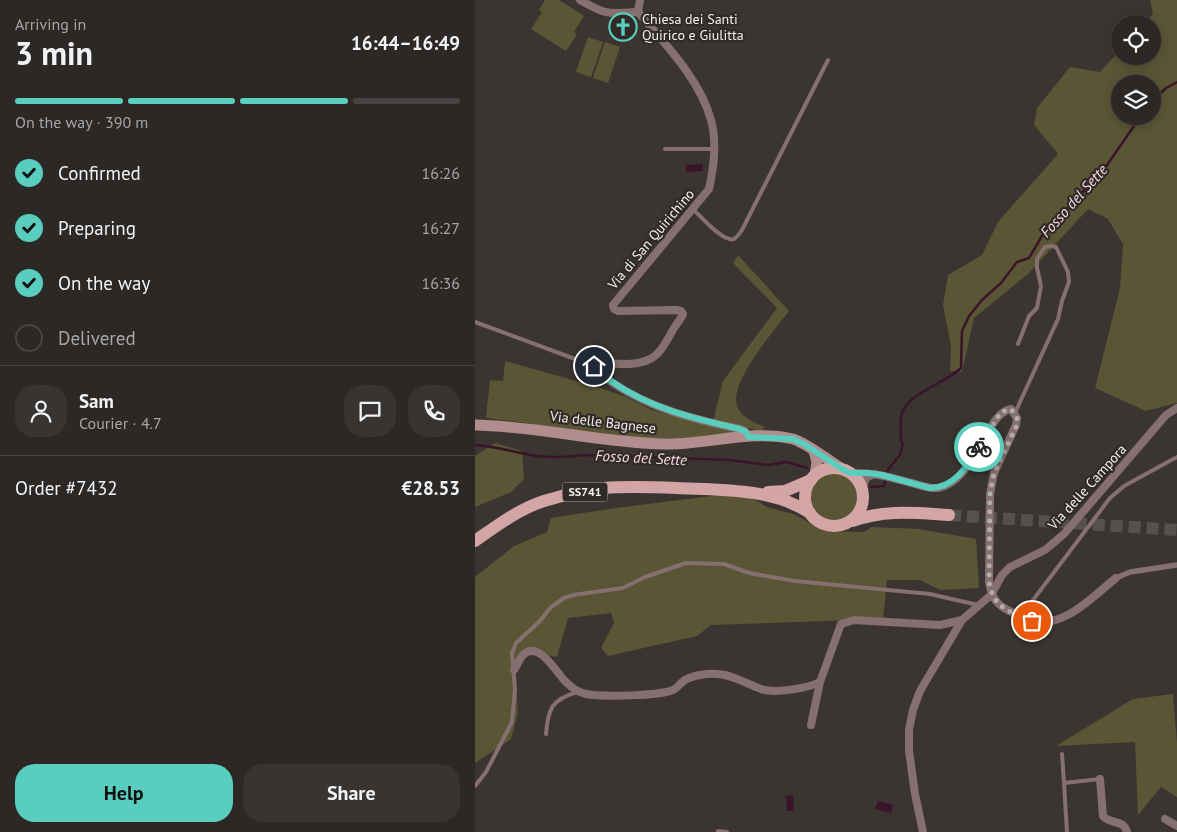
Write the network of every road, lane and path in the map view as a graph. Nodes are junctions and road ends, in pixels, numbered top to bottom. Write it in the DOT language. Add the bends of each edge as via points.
graph roads {
  1 [pos="580,0"];
  2 [pos="640,0"];
  3 [pos="638,12"];
  4 [pos="828,60"];
  5 [pos="665,149"];
  6 [pos="715,149"];
  7 [pos="693,209"];
  8 [pos="475,322"];
  9 [pos="1018,344"];
  10 [pos="594,366"];
  11 [pos="1177,408"];
  12 [pos="1015,413"];
  13 [pos="475,425"];
  14 [pos="749,437"];
  15 [pos="814,451"];
  16 [pos="1177,457"];
  17 [pos="846,471"];
  18 [pos="879,474"];
  19 [pos="813,477"];
  20 [pos="743,492"];
  21 [pos="863,492"];
  22 [pos="899,512"];
  23 [pos="810,513"];
  24 [pos="949,516"];
  25 [pos="851,521"];
  26 [pos="475,541"];
  27 [pos="1177,565"];
  28 [pos="1117,578"];
  29 [pos="991,595"];
  30 [pos="978,605"];
  31 [pos="1021,616"];
  32 [pos="962,620"];
  33 [pos="514,670"];
  34 [pos="821,682"];
  35 [pos="577,692"];
  36 [pos="811,725"];
  37 [pos="546,734"];
  38 [pos="1062,754"];
  39 [pos="1101,779"];
  40 [pos="1064,783"];
  41 [pos="475,786"];
  42 [pos="1165,819"];
  43 [pos="1177,826"];
  44 [pos="718,831"];
  45 [pos="727,832"];
  46 [pos="923,832"];
  47 [pos="1067,832"];
  48 [pos="1127,832"];
  1 -- 3 [label="street" via="601,12"];
  2 -- 3 [label="street"];
  3 -- 6 [label="street, Via di San Quirichino" via="680,62 703,98 712,121"];
  4 -- 7 [label="lane" via="736,238 731,240 722,236"];
  5 -- 6 [label="lane"];
  6 -- 7 [label="street, Via di San Quirichino" via="709,189"];
  7 -- 10 [label="street, Via di San Quirichino" via="613,306 618,311 681,311 683,314 666,342 650,360"];
  8 -- 10 [label="lane"];
  9 -- 12 [label="lane" via="1029,316 1037,308 1041,286 1037,259 1045,247 1051,246 1056,248 1068,272 1069,282 1058,319"];
  10 -- 14 [label="street" via="597,372 628,394 693,419 740,429"];
  11 -- 29 [label="street, Via delle Campora" via="1166,415 1064,534 1045,550 1010,567"];
  12 -- 18 [label="street" via="1011,409 1001,412 968,466 946,485 930,488"];
  12 -- 29 [label="street" via="1017,425 994,473 990,494"];
  13 -- 14 [label="main road, Via delle Bagnese" via="523,428 627,443 686,444"];
  14 -- 15 [label="main road, Via delle Bagnese" via="793,439"];
  15 -- 17 [label="main road, Via delle Bagnese"];
  15 -- 19 [label="main road" via="817,462"];
  16 -- 31 [label="lane" via="1124,486 1110,498"];
  17 -- 18 [label="street"];
  17 -- 19 [label="main road, SS741" via="831,468"];
  17 -- 21 [label="main road, SS741" via="859,481"];
  18 -- 21 [label="street" via="866,478"];
  19 -- 20 [label="main road, SS741" via="785,491"];
  19 -- 23 [label="main road" via="805,495"];
  20 -- 23 [label="main road, SS741" via="781,499"];
  20 -- 26 [label="main road, SS741" via="639,487 573,493 542,502 503,521"];
  21 -- 22 [label="main road, SS741" via="879,507"];
  21 -- 25 [label="main road" via="861,510"];
  22 -- 24 [label="main road, SS741"];
  22 -- 25 [label="main road, SS741" via="878,513"];
  23 -- 25 [label="main road, SS741" via="826,525 842,525"];
  27 -- 28 [label="street" via="1130,572"];
  28 -- 31 [label="street" via="1061,619 1032,621"];
  29 -- 30 [label="street"];
  29 -- 31 [label="street" via="998,603"];
  30 -- 32 [label="street"];
  30 -- 33 [label="lane" via="930,594 795,581 749,573 724,564 686,563 623,588 564,598 516,643 512,653"];
  32 -- 34 [label="street" via="939,625 854,620 841,624"];
  32 -- 46 [label="street" via="920,691 909,730 909,751"];
  33 -- 35 [label="street" via="525,654 531,651 538,653 546,657"];
  33 -- 41 [label="lane" via="512,722 486,772"];
  34 -- 35 [label="street" via="767,691 728,675 717,674 684,680 675,690 663,692 619,696"];
  34 -- 36 [label="street"];
  35 -- 37 [label="lane" via="558,700 551,707"];
  38 -- 40 [label="lane"];
  39 -- 40 [label="lane"];
  39 -- 48 [label="street" via="1103,816 1108,821 1123,824"];
  40 -- 47 [label="lane"];
  42 -- 43 [label="street"];
  44 -- 45 [label="lane"];
}
